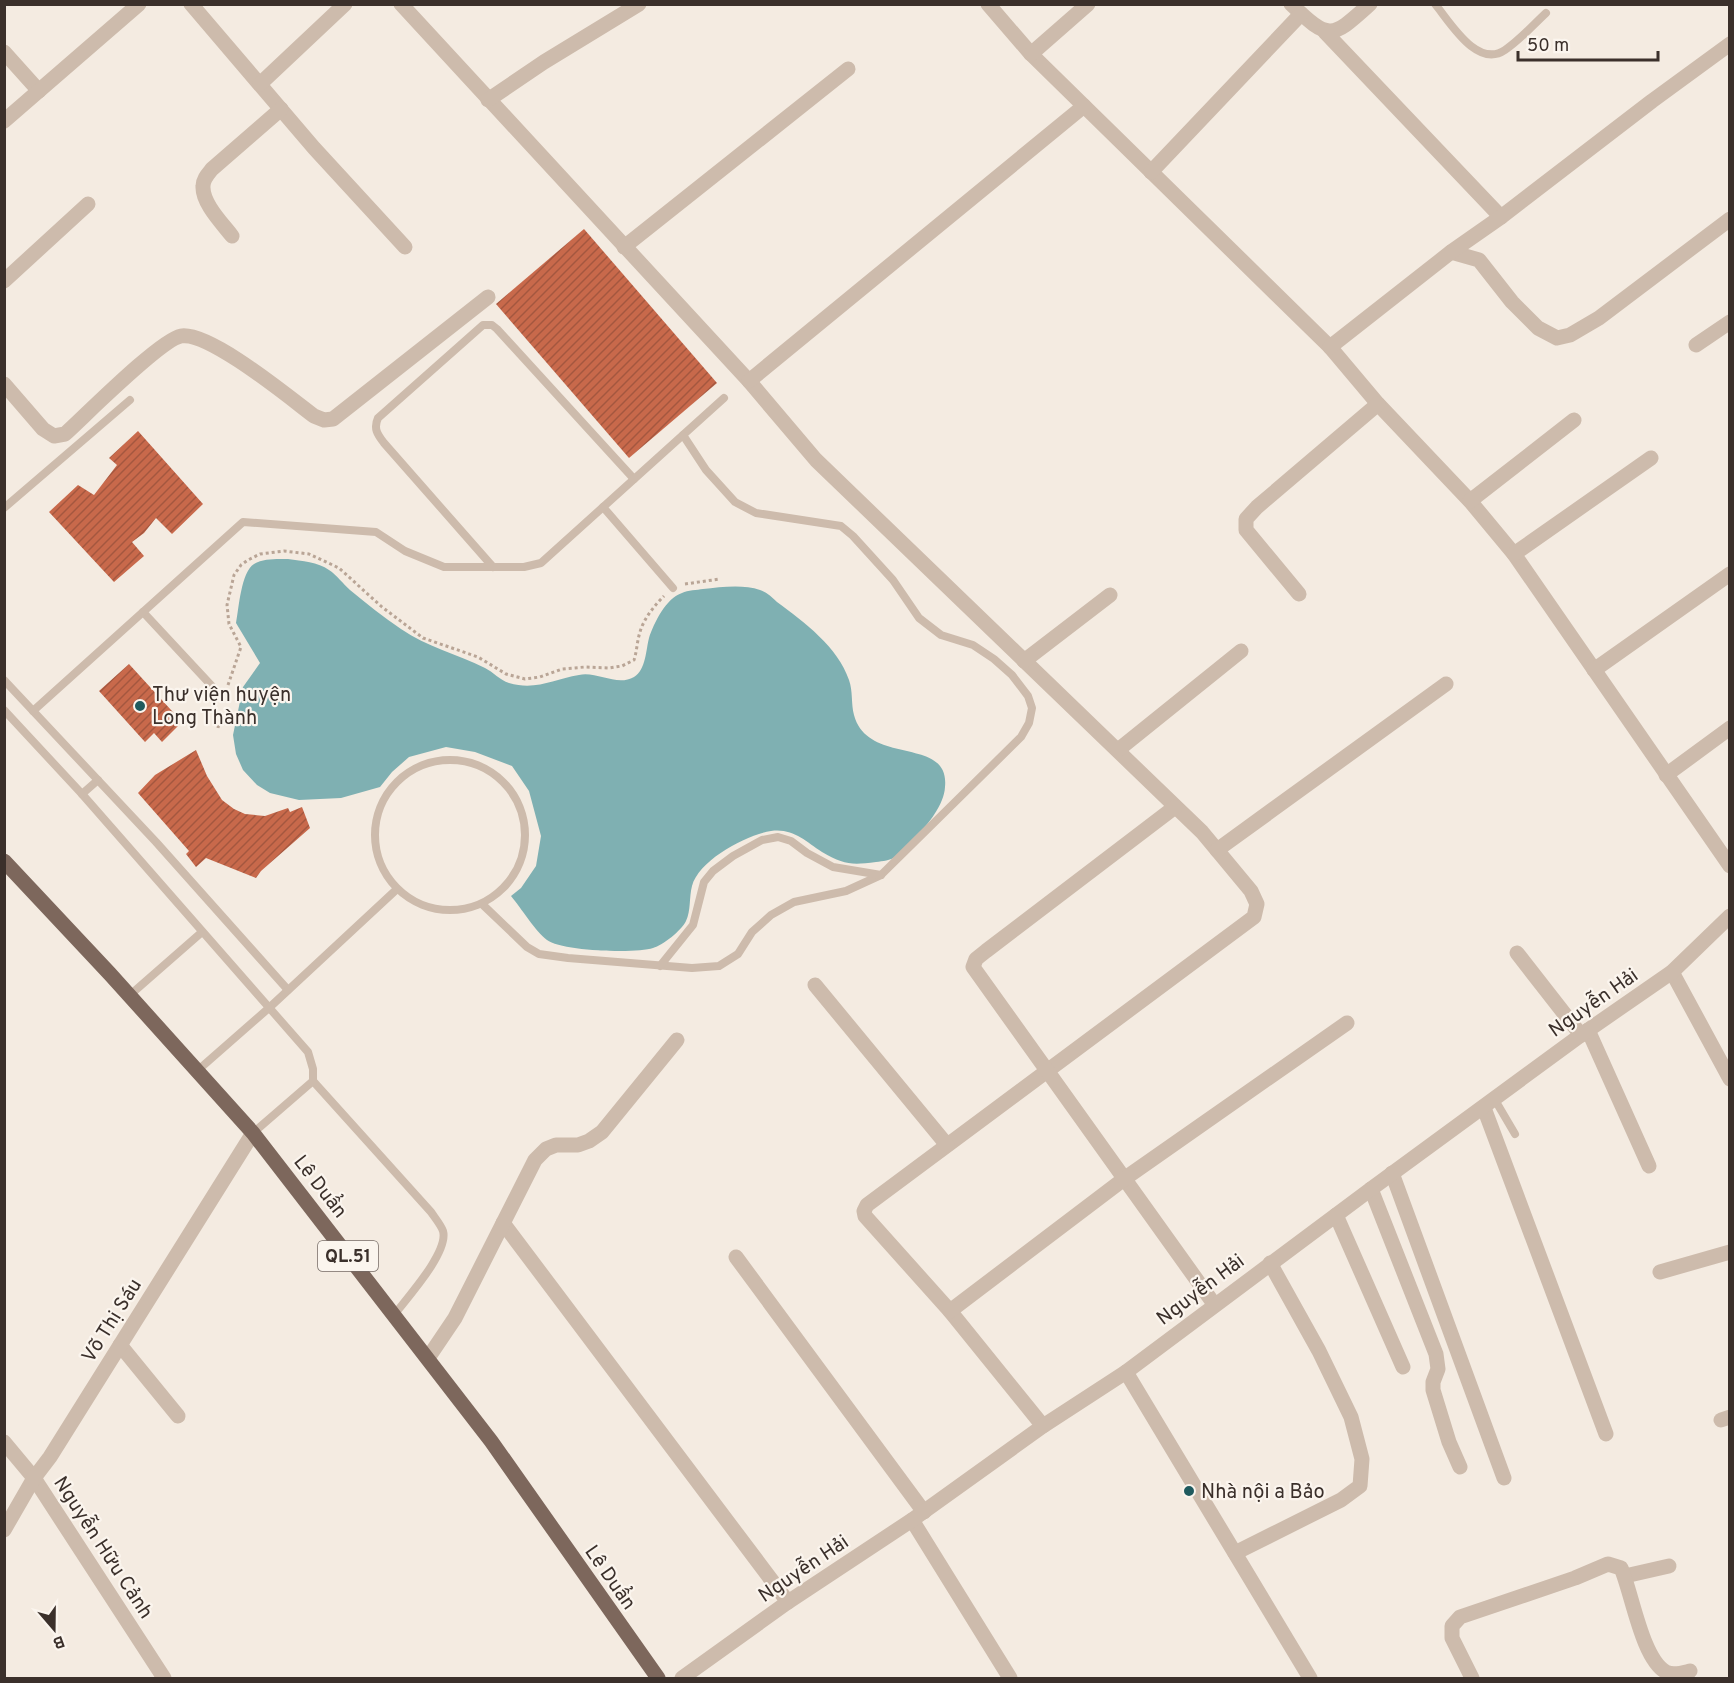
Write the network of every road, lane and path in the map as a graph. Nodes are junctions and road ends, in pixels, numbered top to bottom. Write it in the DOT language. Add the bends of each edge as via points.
graph roads {
  1 [pos="139,4"];
  2 [pos="191,4"];
  3 [pos="345,4"];
  4 [pos="401,4"];
  5 [pos="639,4"];
  6 [pos="988,4"];
  7 [pos="1088,4"];
  8 [pos="1370,4"];
  9 [pos="1435,4"];
  10 [pos="1296,9"];
  11 [pos="1546,13"];
  12 [pos="1325,32"];
  13 [pos="1730,44"];
  14 [pos="4,52"];
  15 [pos="1031,54"];
  16 [pos="848,69"];
  17 [pos="260,84"];
  18 [pos="39,91"];
  19 [pos="488,100"];
  20 [pos="1084,106"];
  21 [pos="281,109"];
  22 [pos="4,121"];
  23 [pos="1151,172"];
  24 [pos="88,204"];
  25 [pos="1501,218"];
  26 [pos="1730,219"];
  27 [pos="232,236"];
  28 [pos="405,247"];
  29 [pos="624,248"];
  30 [pos="1451,252"];
  31 [pos="4,281"];
  32 [pos="488,297"];
  33 [pos="1730,322"];
  34 [pos="1696,345"];
  35 [pos="1330,347"];
  36 [pos="749,381"];
  37 [pos="4,384"];
  38 [pos="724,398"];
  39 [pos="129,400"];
  40 [pos="1378,404"];
  41 [pos="1574,420"];
  42 [pos="683,435"];
  43 [pos="1651,458"];
  44 [pos="634,479"];
  45 [pos="1470,501"];
  46 [pos="4,507"];
  47 [pos="603,507"];
  48 [pos="1514,554"];
  49 [pos="493,567"];
  50 [pos="1730,574"];
  51 [pos="720,579"];
  52 [pos="673,588"];
  53 [pos="1299,594"];
  54 [pos="1110,595"];
  55 [pos="144,612"];
  56 [pos="1241,651"];
  57 [pos="1024,661"];
  58 [pos="1594,670"];
  59 [pos="4,680"];
  60 [pos="1446,684"];
  61 [pos="224,698"];
  62 [pos="4,710"];
  63 [pos="33,711"];
  64 [pos="218,728"];
  65 [pos="1730,728"];
  66 [pos="1118,750"];
  67 [pos="1666,775"];
  68 [pos="98,780"];
  69 [pos="82,794"];
  70 [pos="1175,807"];
  71 [pos="1216,850"];
  72 [pos="6,865"];
  73 [pos="1730,866"];
  74 [pos="881,875"];
  75 [pos="397,889"];
  76 [pos="482,904"];
  77 [pos="1730,916"];
  78 [pos="202,932"];
  79 [pos="1517,953"];
  80 [pos="660,966"];
  81 [pos="1672,972"];
  82 [pos="815,985"];
  83 [pos="288,990"];
  84 [pos="129,995"];
  85 [pos="270,1007"];
  86 [pos="1347,1023"];
  87 [pos="1585,1033"];
  88 [pos="677,1040"];
  89 [pos="197,1071"];
  90 [pos="1047,1071"];
  91 [pos="1730,1079"];
  92 [pos="313,1081"];
  93 [pos="1490,1104"];
  94 [pos="253,1133"];
  95 [pos="1515,1134"];
  96 [pos="947,1145"];
  97 [pos="1649,1166"];
  98 [pos="1392,1173"];
  99 [pos="1124,1179"];
  100 [pos="1371,1189"];
  101 [pos="1336,1215"];
  102 [pos="503,1223"];
  103 [pos="1730,1252"];
  104 [pos="736,1257"];
  105 [pos="1270,1263"];
  106 [pos="1660,1272"];
  107 [pos="1214,1304"];
  108 [pos="950,1311"];
  109 [pos="394,1315"];
  110 [pos="120,1345"];
  111 [pos="428,1358"];
  112 [pos="1403,1367"];
  113 [pos="1126,1372"];
  114 [pos="178,1416"];
  115 [pos="1043,1426"];
  116 [pos="1606,1434"];
  117 [pos="4,1442"];
  118 [pos="1460,1467"];
  119 [pos="34,1478"];
  120 [pos="1504,1478"];
  121 [pos="918,1516"];
  122 [pos="4,1530"];
  123 [pos="1235,1553"];
  124 [pos="1669,1566"];
  125 [pos="1625,1576"];
  126 [pos="788,1602"];
  127 [pos="1690,1671"];
  128 [pos="164,1678"];
  129 [pos="658,1678"];
  130 [pos="682,1678"];
  131 [pos="1010,1678"];
  132 [pos="1310,1678"];
  133 [pos="1472,1678"];
  1 -- 18 [label="street"];
  2 -- 17 [label="street"];
  3 -- 17 [label="street"];
  4 -- 19 [label="street"];
  5 -- 19 [label="street"];
  6 -- 15 [label="street"];
  7 -- 15 [label="street"];
  8 -- 12 [label="street" via="1340,30"];
  9 -- 11 [label="lane" via="1464,40 1478,52 1493,56 1504,51"];
  10 -- 12 [label="street"];
  10 -- 23 [label="street"];
  12 -- 25 [label="street"];
  13 -- 25 [label="street"];
  14 -- 18 [label="street"];
  15 -- 20 [label="street"];
  16 -- 29 [label="street"];
  17 -- 21 [label="street"];
  18 -- 22 [label="street"];
  19 -- 29 [label="street"];
  20 -- 23 [label="street"];
  20 -- 36 [label="street"];
  21 -- 27 [label="street" via="205,178 205,198"];
  21 -- 28 [label="street"];
  23 -- 35 [label="street"];
  24 -- 31 [label="street"];
  25 -- 30 [label="street"];
  26 -- 30 [label="street" via="1599,318 1557,338 1538,328 1479,260"];
  29 -- 36 [label="street"];
  30 -- 35 [label="street"];
  32 -- 37 [label="street" via="333,419 314,416 216,346 195,337 181,336 166,344 65,434 54,436 43,429"];
  33 -- 34 [label="street"];
  35 -- 40 [label="street"];
  36 -- 57 [label="street" via="816,460"];
  38 -- 42 [label="lane"];
  39 -- 46 [label="lane"];
  40 -- 45 [label="street"];
  40 -- 53 [label="street" via="1246,519 1246,530"];
  41 -- 45 [label="street"];
  42 -- 44 [label="lane"];
  42 -- 74 [label="lane" via="706,470 735,502 756,513 841,526 893,580 919,618 941,635 973,645 994,659 1028,696 1032,708 1021,737"];
  43 -- 48 [label="street"];
  44 -- 47 [label="lane"];
  44 -- 49 [label="lane" via="497,329 483,325 375,424 384,443"];
  45 -- 48 [label="street"];
  47 -- 49 [label="lane" via="542,562 524,567"];
  47 -- 52 [label="lane"];
  48 -- 58 [label="street"];
  49 -- 55 [label="lane" via="444,567 405,551 376,532 243,522"];
  50 -- 58 [label="street"];
  51 -- 52 [label="path"];
  52 -- 61 [label="path" via="654,606 640,630 634,660 622,666 562,669 525,679 423,638 339,568 309,554 260,554 241,565 234,575 227,605 229,624 241,647"];
  54 -- 57 [label="street"];
  55 -- 61 [label="lane"];
  55 -- 63 [label="lane"];
  56 -- 66 [label="street"];
  57 -- 66 [label="street"];
  58 -- 67 [label="street"];
  59 -- 63 [label="lane"];
  60 -- 71 [label="street"];
  61 -- 64 [label="path"];
  62 -- 69 [label="lane"];
  63 -- 68 [label="lane"];
  65 -- 67 [label="street"];
  66 -- 70 [label="street"];
  67 -- 73 [label="street"];
  68 -- 69 [label="lane"];
  68 -- 83 [label="lane"];
  69 -- 78 [label="lane"];
  70 -- 71 [label="street"];
  70 -- 90 [label="street" via="974,963 978,975"];
  71 -- 90 [label="street" via="1251,891 1257,904 1254,917"];
  72 -- 84 [label="main road, Lê Duẩn / QL.51"];
  74 -- 80 [label="lane" via="846,891 794,902 771,915 738,954 719,966"];
  74 -- 80 [label="lane" via="833,867 791,841 777,837 762,840 733,856 704,882 693,925"];
  75 -- 76 [label="lane" via="415,902 437,910 460,910"];
  75 -- 76 [label="lane" via="382,868 375,844 376,819 386,795 403,776 425,764 451,760 476,764 498,776 515,795 524,819 526,844 518,868 503,889"];
  75 -- 83 [label="lane"];
  76 -- 80 [label="lane" via="526,947 539,954"];
  77 -- 81 [label="street, Nguyễn Hải"];
  78 -- 84 [label="lane"];
  78 -- 85 [label="lane"];
  79 -- 87 [label="street"];
  81 -- 87 [label="street, Nguyễn Hải"];
  81 -- 91 [label="street"];
  82 -- 96 [label="street"];
  83 -- 85 [label="lane"];
  84 -- 89 [label="main road, Lê Duẩn / QL.51"];
  85 -- 89 [label="lane"];
  85 -- 92 [label="lane" via="308,1052"];
  86 -- 99 [label="street"];
  87 -- 93 [label="street, Nguyễn Hải"];
  87 -- 97 [label="street"];
  88 -- 102 [label="street" via="602,1132 578,1145 546,1149 535,1160"];
  89 -- 94 [label="main road, Lê Duẩn / QL.51"];
  90 -- 96 [label="street"];
  90 -- 99 [label="street"];
  92 -- 94 [label="lane"];
  92 -- 109 [label="lane" via="443,1230 439,1255"];
  93 -- 95 [label="lane"];
  93 -- 98 [label="street, Nguyễn Hải"];
  93 -- 116 [label="street"];
  94 -- 109 [label="main road, Lê Duẩn / QL.51"];
  94 -- 110 [label="street, Võ Thị Sáu"];
  96 -- 108 [label="street" via="864,1211"];
  98 -- 100 [label="street, Nguyễn Hải"];
  98 -- 120 [label="street"];
  99 -- 107 [label="street"];
  99 -- 108 [label="street"];
  100 -- 101 [label="street, Nguyễn Hải"];
  100 -- 118 [label="street" via="1436,1354 1438,1369 1433,1390"];
  101 -- 105 [label="street, Nguyễn Hải"];
  101 -- 112 [label="street"];
  102 -- 111 [label="street" via="455,1318"];
  102 -- 126 [label="street"];
  103 -- 106 [label="street"];
  104 -- 121 [label="street"];
  105 -- 107 [label="street, Nguyễn Hải"];
  105 -- 123 [label="street" via="1351,1417 1362,1459 1360,1485 1341,1500"];
  107 -- 113 [label="street, Nguyễn Hải"];
  108 -- 115 [label="street"];
  109 -- 111 [label="main road, Lê Duẩn / QL.51"];
  110 -- 114 [label="street"];
  110 -- 119 [label="street, Võ Thị Sáu"];
  111 -- 129 [label="main road, Lê Duẩn / QL.51"];
  113 -- 115 [label="street, Nguyễn Hải"];
  113 -- 123 [label="street"];
  115 -- 121 [label="street, Nguyễn Hải"];
  117 -- 119 [label="street, Nguyễn Hữu Cảnh"];
  119 -- 122 [label="street, Võ Thị Sáu"];
  119 -- 128 [label="street, Nguyễn Hữu Cảnh"];
  121 -- 126 [label="street, Nguyễn Hải"];
  121 -- 131 [label="street"];
  123 -- 132 [label="street"];
  124 -- 125 [label="street"];
  125 -- 127 [label="street" via="1644,1641 1657,1663 1667,1672"];
  125 -- 133 [label="street" via="1621,1568 1608,1564 1460,1617 1452,1626 1452,1638"];
  126 -- 130 [label="street, Nguyễn Hải"];
}
